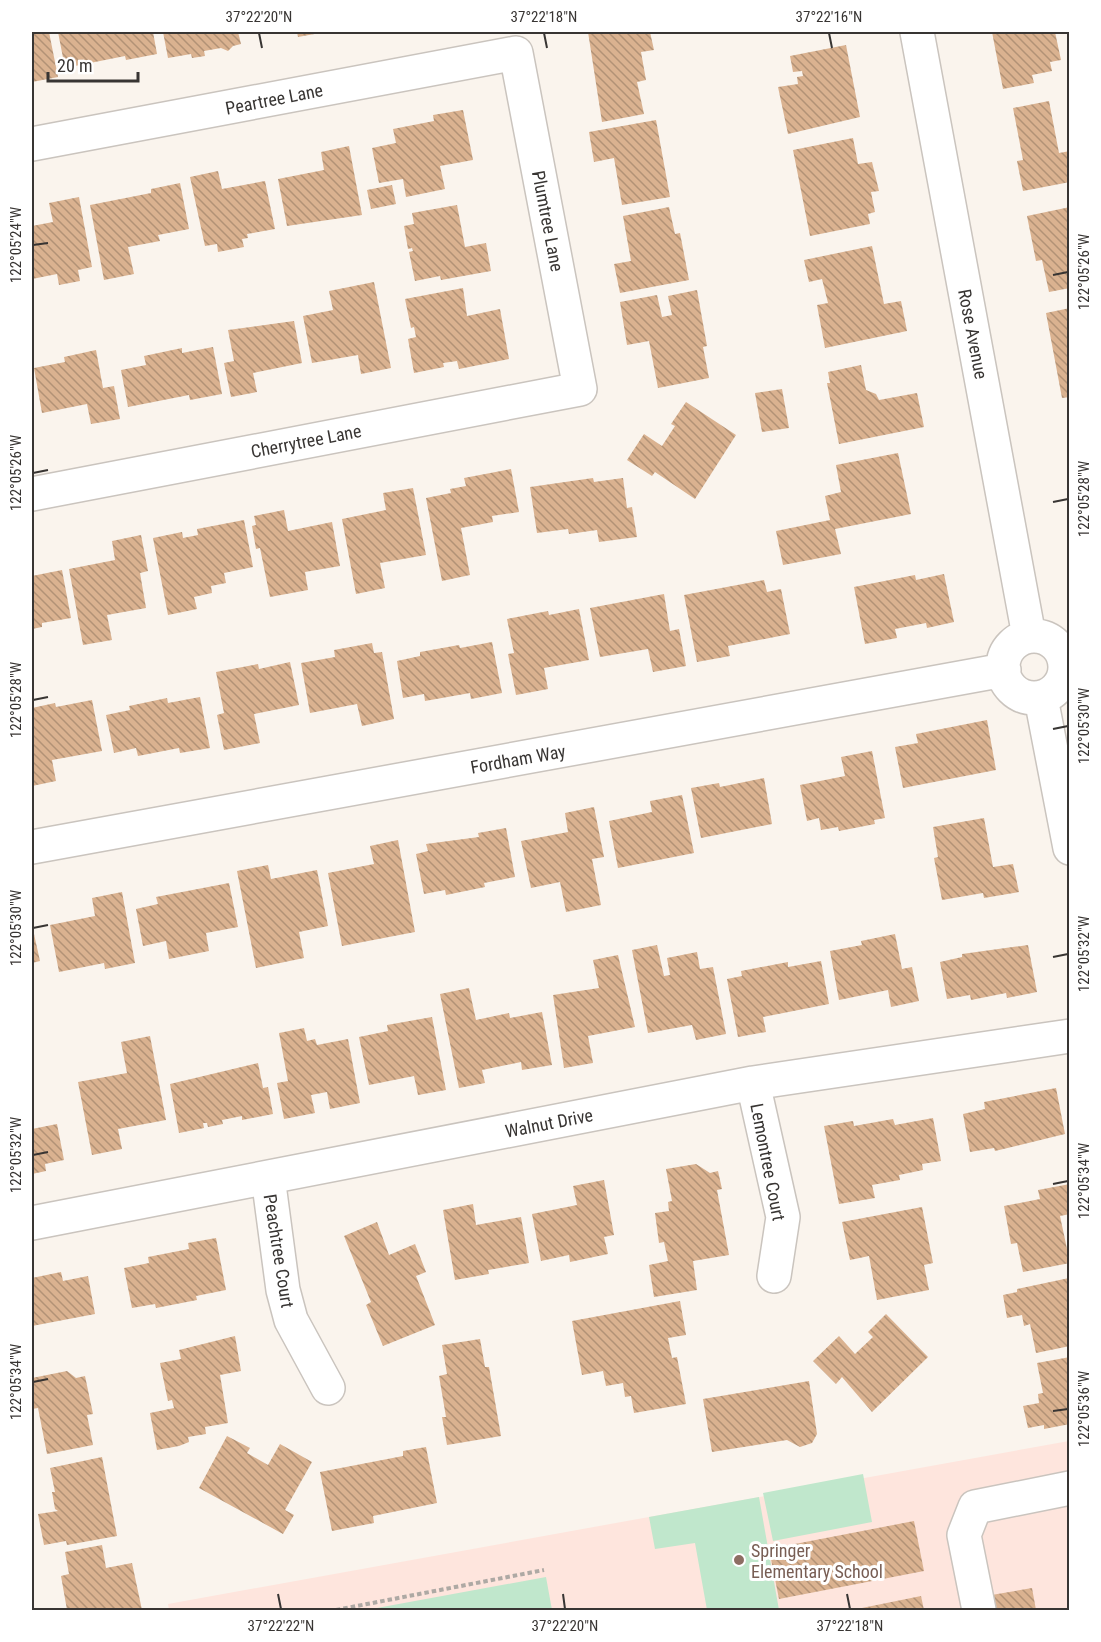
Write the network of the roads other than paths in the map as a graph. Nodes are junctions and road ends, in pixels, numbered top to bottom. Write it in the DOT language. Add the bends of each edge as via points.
graph roads {
  1 [pos="917,32"];
  2 [pos="516,53"];
  3 [pos="32,144"];
  4 [pos="580,389"];
  5 [pos="32,494"];
  6 [pos="1029,636"];
  7 [pos="1067,662"];
  8 [pos="1004,670"];
  9 [pos="1041,698"];
  10 [pos="32,847"];
  11 [pos="1070,848"];
  12 [pos="1070,1036"];
  13 [pos="753,1083"];
  14 [pos="268,1177"];
  15 [pos="32,1223"];
  16 [pos="774,1276"];
  17 [pos="328,1388"];
  18 [pos="1070,1488"];
  19 [pos="979,1611"];
  1 -- 6 [label="street, Rose Avenue"];
  2 -- 3 [label="street, Peartree Lane"];
  2 -- 4 [label="street, Plumtree Lane"];
  4 -- 5 [label="street, Cherrytree Lane"];
  6 -- 7 [label="street" via="1052,642"];
  6 -- 8 [label="street" via="1010,648 1004,658"];
  7 -- 9 [label="street" via="1060,685"];
  8 -- 9 [label="street" via="1016,693"];
  8 -- 10 [label="street, Fordham Way"];
  9 -- 11 [label="street"];
  12 -- 13 [label="street, Walnut Drive"];
  13 -- 14 [label="street, Walnut Drive"];
  13 -- 16 [label="street, Lemontree Court" via="783,1217"];
  14 -- 15 [label="street, Walnut Drive"];
  14 -- 17 [label="street, Peachtree Court" via="283,1290 291,1320"];
  18 -- 19 [label="street" via="975,1508 964,1535"];
}
